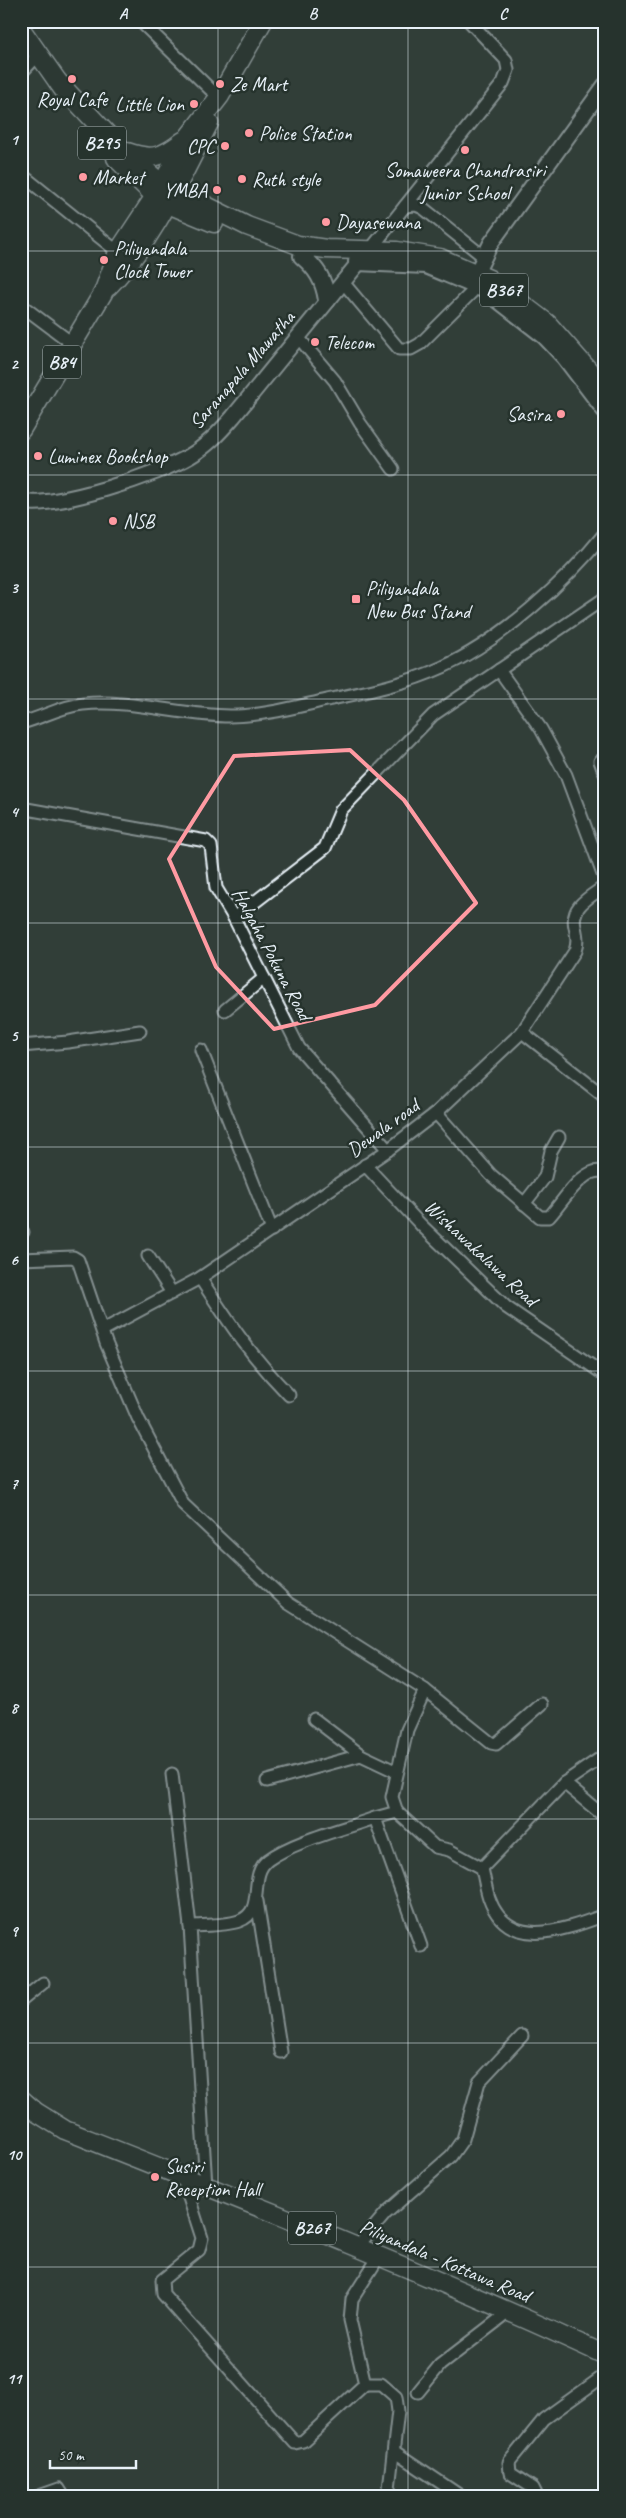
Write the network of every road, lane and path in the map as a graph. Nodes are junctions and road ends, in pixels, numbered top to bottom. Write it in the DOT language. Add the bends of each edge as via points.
graph roads {
  1 [pos="140,21"];
  2 [pos="263,21"];
  3 [pos="469,21"];
  4 [pos="21,29"];
  5 [pos="39,54"];
  6 [pos="21,73"];
  7 [pos="58,82"];
  8 [pos="605,85"];
  9 [pos="218,99"];
  10 [pos="189,136"];
  11 [pos="122,150"];
  12 [pos="21,174"];
  13 [pos="165,194"];
  14 [pos="405,206"];
  15 [pos="118,252"];
  16 [pos="302,256"];
  17 [pos="364,256"];
  18 [pos="484,257"];
  19 [pos="476,280"];
  20 [pos="342,281"];
  21 [pos="103,293"];
  22 [pos="327,300"];
  23 [pos="21,305"];
  24 [pos="298,337"];
  25 [pos="73,344"];
  26 [pos="605,389"];
  27 [pos="605,410"];
  28 [pos="21,430"];
  29 [pos="393,470"];
  30 [pos="21,501"];
  31 [pos="605,533"];
  32 [pos="605,598"];
  33 [pos="499,670"];
  34 [pos="21,723"];
  35 [pos="600,761"];
  36 [pos="605,774"];
  37 [pos="21,808"];
  38 [pos="605,880"];
  39 [pos="605,886"];
  40 [pos="234,918"];
  41 [pos="264,978"];
  42 [pos="224,1010"];
  43 [pos="140,1031"];
  44 [pos="522,1032"];
  45 [pos="21,1046"];
  46 [pos="201,1050"];
  47 [pos="605,1097"];
  48 [pos="436,1113"];
  49 [pos="559,1137"];
  50 [pos="388,1150"];
  51 [pos="365,1165"];
  52 [pos="605,1173"];
  53 [pos="524,1204"];
  54 [pos="272,1230"];
  55 [pos="148,1256"];
  56 [pos="21,1260"];
  57 [pos="200,1278"];
  58 [pos="172,1293"];
  59 [pos="103,1330"];
  60 [pos="605,1375"];
  61 [pos="289,1395"];
  62 [pos="425,1690"];
  63 [pos="542,1704"];
  64 [pos="314,1719"];
  65 [pos="361,1755"];
  66 [pos="605,1755"];
  67 [pos="397,1772"];
  68 [pos="172,1774"];
  69 [pos="267,1781"];
  70 [pos="564,1783"];
  71 [pos="397,1812"];
  72 [pos="605,1817"];
  73 [pos="375,1818"];
  74 [pos="482,1868"];
  75 [pos="257,1901"];
  76 [pos="605,1915"];
  77 [pos="190,1926"];
  78 [pos="421,1946"];
  79 [pos="43,1983"];
  80 [pos="21,2001"];
  81 [pos="522,2036"];
  82 [pos="281,2052"];
  83 [pos="21,2100"];
  84 [pos="182,2176"];
  85 [pos="206,2186"];
  86 [pos="358,2246"];
  87 [pos="380,2255"];
  88 [pos="510,2311"];
  89 [pos="605,2355"];
  90 [pos="605,2374"];
  91 [pos="365,2384"];
  92 [pos="418,2392"];
  93 [pos="395,2452"];
  94 [pos="36,2497"];
  95 [pos="64,2497"];
  96 [pos="388,2497"];
  97 [pos="462,2497"];
  98 [pos="534,2497"];
  1 -- 9 [label="street"];
  2 -- 9 [label="main road, B84"];
  3 -- 14 [label="street" via="506,60 508,70 503,82"];
  4 -- 5 [label="main road, B295"];
  5 -- 6 [label="street"];
  5 -- 7 [label="main road, B295"];
  7 -- 11 [label="main road, B295"];
  7 -- 13 [label="main road, B295" via="103,146"];
  8 -- 18 [label="street"];
  9 -- 10 [label="main road, B84"];
  9 -- 13 [label="main road, B84" via="210,121"];
  10 -- 11 [label="main road" via="170,152 156,157 142,157"];
  10 -- 13 [label="main road, B84"];
  11 -- 13 [label="main road, B295"];
  12 -- 15 [label="street"];
  13 -- 15 [label="main road, B84"];
  13 -- 16 [label="main road, B367" via="262,244"];
  13 -- 17 [label="main road, B367" via="298,245"];
  13 -- 21 [label="main road, B84" via="131,264"];
  14 -- 17 [label="street"];
  14 -- 18 [label="street" via="423,208"];
  15 -- 21 [label="main road, B84"];
  16 -- 17 [label="main road, B367"];
  16 -- 22 [label="main road" via="319,272"];
  17 -- 19 [label="main road, B367" via="397,251 440,258"];
  17 -- 20 [label="street, Saranapala Mawatha"];
  18 -- 19 [label="street"];
  19 -- 20 [label="street" via="420,344 411,349 400,349"];
  19 -- 26 [label="main road, B367" via="489,279 546,323"];
  19 -- 27 [label="main road, B367" via="564,356"];
  20 -- 22 [label="street, Saranapala Mawatha"];
  21 -- 25 [label="main road, B84"];
  22 -- 24 [label="street, Saranapala Mawatha"];
  23 -- 25 [label="street"];
  24 -- 29 [label="street" via="335,380"];
  24 -- 30 [label="street, Saranapala Mawatha" via="221,430 190,456 163,469 87,494 47,503"];
  25 -- 28 [label="main road, B84"];
  31 -- 34 [label="street" via="573,569 508,628 443,667 396,685 284,711 230,716 82,704"];
  32 -- 33 [label="street"];
  33 -- 38 [label="street" via="541,729 566,775"];
  33 -- 40 [label="street" via="433,715 341,810 326,848"];
  35 -- 36 [label="street"];
  37 -- 40 [label="street, Halgaha Pokuna Road" via="206,841 211,846 216,888"];
  39 -- 44 [label="street, Dewala road" via="578,907 574,922 575,951"];
  40 -- 41 [label="street, Halgaha Pokuna Road"];
  41 -- 42 [label="street"];
  41 -- 50 [label="street, Halgaha Pokuna Road" via="300,1048"];
  43 -- 45 [label="street"];
  44 -- 47 [label="street"];
  44 -- 48 [label="street, Dewala road"];
  46 -- 54 [label="street"];
  48 -- 50 [label="street, Dewala road"];
  48 -- 53 [label="street"];
  49 -- 53 [label="street" via="551,1151 545,1177"];
  50 -- 51 [label="street, Dewala road"];
  51 -- 54 [label="street, Dewala road"];
  51 -- 60 [label="street, Wishawakalawa Road" via="421,1226 506,1307"];
  52 -- 53 [label="street" via="598,1170 590,1173 576,1184 549,1217 540,1217"];
  54 -- 57 [label="street, Dewala road"];
  55 -- 58 [label="street"];
  56 -- 59 [label="street" via="73,1257 78,1260"];
  57 -- 58 [label="street, Dewala road"];
  57 -- 61 [label="street" via="236,1335"];
  58 -- 59 [label="street, Dewala road"];
  59 -- 62 [label="street" via="138,1418 184,1504 288,1603"];
  62 -- 63 [label="street" via="496,1744"];
  62 -- 67 [label="street" via="407,1730"];
  64 -- 65 [label="street"];
  65 -- 67 [label="street"];
  65 -- 69 [label="street"];
  66 -- 70 [label="street"];
  67 -- 71 [label="street" via="392,1797"];
  68 -- 77 [label="street"];
  70 -- 72 [label="street"];
  70 -- 74 [label="street"];
  71 -- 73 [label="street"];
  71 -- 74 [label="street" via="435,1847 449,1850"];
  73 -- 75 [label="street" via="282,1852 266,1862 257,1882"];
  73 -- 78 [label="street"];
  74 -- 76 [label="street" via="489,1899 504,1923 530,1934 566,1929"];
  75 -- 77 [label="street" via="250,1916 238,1922"];
  75 -- 82 [label="street"];
  77 -- 85 [label="street"];
  79 -- 80 [label="street"];
  81 -- 86 [label="street" via="479,2082 463,2139 451,2156 386,2213"];
  83 -- 84 [label="main road, Piliyandala - Kottawa Road / B267" via="65,2130"];
  84 -- 85 [label="main road, Piliyandala - Kottawa Road / B267"];
  84 -- 91 [label="street" via="202,2238 199,2250 162,2280 163,2294 295,2443 303,2441"];
  85 -- 86 [label="main road, Piliyandala - Kottawa Road / B267"];
  86 -- 87 [label="main road, Piliyandala - Kottawa Road / B267"];
  87 -- 88 [label="main road, Piliyandala - Kottawa Road / B267"];
  87 -- 91 [label="street" via="352,2299 350,2313"];
  88 -- 89 [label="main road, Piliyandala - Kottawa Road / B267"];
  88 -- 92 [label="street" via="440,2365"];
  90 -- 98 [label="street" via="544,2419 509,2462 510,2473 533,2488"];
  91 -- 93 [label="street" via="381,2384 396,2397"];
  93 -- 96 [label="street"];
  93 -- 97 [label="street"];
  94 -- 95 [label="street" via="59,2489"];
}
